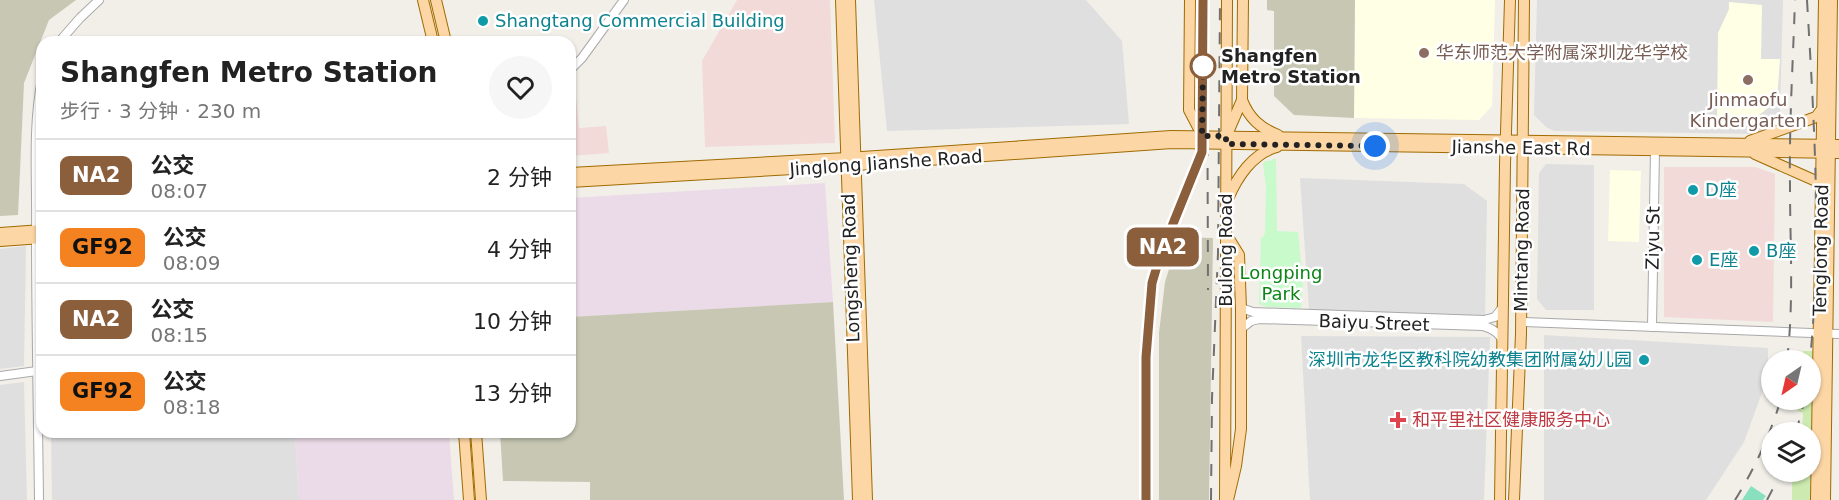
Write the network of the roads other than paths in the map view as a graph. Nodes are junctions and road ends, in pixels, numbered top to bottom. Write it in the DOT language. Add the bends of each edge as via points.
graph roads {
  1 [pos="99,0"];
  2 [pos="423,0"];
  3 [pos="435,0"];
  4 [pos="624,0"];
  5 [pos="841,0"];
  6 [pos="850,0"];
  7 [pos="1190,0"];
  8 [pos="1203,0"];
  9 [pos="1227,0"];
  10 [pos="1243,0"];
  11 [pos="1510,0"];
  12 [pos="1524,0"];
  13 [pos="1824,0"];
  14 [pos="1832,0"];
  15 [pos="64,36"];
  16 [pos="432,36"];
  17 [pos="444,36"];
  18 [pos="576,64"];
  19 [pos="1242,100"];
  20 [pos="1826,111"];
  21 [pos="1839,127"];
  22 [pos="1202,140"];
  23 [pos="1226,140"];
  24 [pos="1284,141"];
  25 [pos="1506,144"];
  26 [pos="1523,144"];
  27 [pos="1746,148"];
  28 [pos="1830,149"];
  29 [pos="1655,150"];
  30 [pos="852,162"];
  31 [pos="576,172"];
  32 [pos="1839,173"];
  33 [pos="576,182"];
  34 [pos="1826,189"];
  35 [pos="1226,205"];
  36 [pos="0,233"];
  37 [pos="36,234"];
  38 [pos="1226,234"];
  39 [pos="36,235"];
  40 [pos="0,241"];
  41 [pos="1503,305"];
  42 [pos="1241,308"];
  43 [pos="1521,322"];
  44 [pos="1652,327"];
  45 [pos="1241,329"];
  46 [pos="1829,334"];
  47 [pos="1503,343"];
  48 [pos="36,371"];
  49 [pos="0,376"];
  50 [pos="38,438"];
  51 [pos="464,438"];
  52 [pos="477,438"];
  53 [pos="39,500"];
  54 [pos="469,500"];
  55 [pos="482,500"];
  56 [pos="858,500"];
  57 [pos="867,500"];
  58 [pos="1146,500"];
  59 [pos="1226,500"];
  60 [pos="1500,500"];
  61 [pos="1514,500"];
  62 [pos="1816,500"];
  63 [pos="1825,500"];
  1 -- 15 [label="street"];
  2 -- 16 [label="main road"];
  3 -- 17 [label="main road"];
  4 -- 18 [label="street"];
  5 -- 30 [label="main road, Longsheng Road"];
  6 -- 30 [label="main road, Longsheng Road"];
  7 -- 22 [label="main road" via="1189,110"];
  8 -- 22 [label="main road"];
  9 -- 23 [label="main road, Bulong Road"];
  10 -- 19 [label="main road"];
  11 -- 25 [label="main road, Mintang Road"];
  12 -- 26 [label="main road, Mintang Road"];
  13 -- 20 [label="main road, Tenglong Road"];
  14 -- 20 [label="main road, Tenglong Road"];
  19 -- 23 [label="main road"];
  19 -- 24 [label="main road" via="1262,128"];
  20 -- 21 [label="main road"];
  20 -- 27 [label="main road"];
  20 -- 28 [label="main road, Tenglong Road"];
  22 -- 23 [label="main road, Jianshe East Rd"];
  22 -- 30 [label="main road, Jinglong Jianshe Road"];
  22 -- 58 [label="main road" via="1199,160 1152,283 1146,357"];
  23 -- 24 [label="main road, Jianshe East Rd"];
  23 -- 35 [label="main road, Bulong Road"];
  24 -- 25 [label="main road, Jianshe East Rd"];
  24 -- 35 [label="main road" via="1252,161"];
  25 -- 26 [label="main road, Jianshe East Rd"];
  25 -- 41 [label="main road, Mintang Road"];
  26 -- 27 [label="main road, Jianshe East Rd"];
  26 -- 29 [label="main road, Jianshe East Rd"];
  26 -- 43 [label="main road, Mintang Road"];
  27 -- 28 [label="main road, Jianshe East Rd"];
  27 -- 29 [label="main road, Jianshe East Rd"];
  27 -- 34 [label="main road"];
  28 -- 34 [label="main road, Tenglong Road"];
  29 -- 44 [label="street, Ziyu St"];
  30 -- 31 [label="main road, Jinglong Jianshe Road"];
  30 -- 33 [label="main road, Jinglong Jianshe Road"];
  30 -- 56 [label="main road, Longsheng Road"];
  30 -- 57 [label="main road, Longsheng Road"];
  32 -- 34 [label="main road"];
  34 -- 46 [label="main road, Tenglong Road"];
  35 -- 38 [label="main road, Bulong Road"];
  36 -- 37 [label="main road"];
  38 -- 42 [label="main road, Bulong Road" via="1239,255"];
  38 -- 59 [label="main road, Bulong Road"];
  39 -- 40 [label="main road"];
  41 -- 42 [label="street, Baiyu Street" via="1495,317 1484,320 1253,312"];
  41 -- 47 [label="main road, Mintang Road"];
  42 -- 45 [label="main road, Bulong Road"];
  43 -- 44 [label="street"];
  43 -- 61 [label="main road, Mintang Road"];
  44 -- 46 [label="street"];
  45 -- 47 [label="street, Baiyu Street" via="1259,319 1483,326 1501,337"];
  45 -- 59 [label="main road, Bulong Road" via="1240,429 1236,466"];
  46 -- 62 [label="main road, Tenglong Road"];
  46 -- 63 [label="main road, Tenglong Road"];
  47 -- 60 [label="main road, Mintang Road"];
  48 -- 49 [label="street"];
  50 -- 53 [label="street"];
  51 -- 54 [label="main road"];
  52 -- 55 [label="main road"];
}
